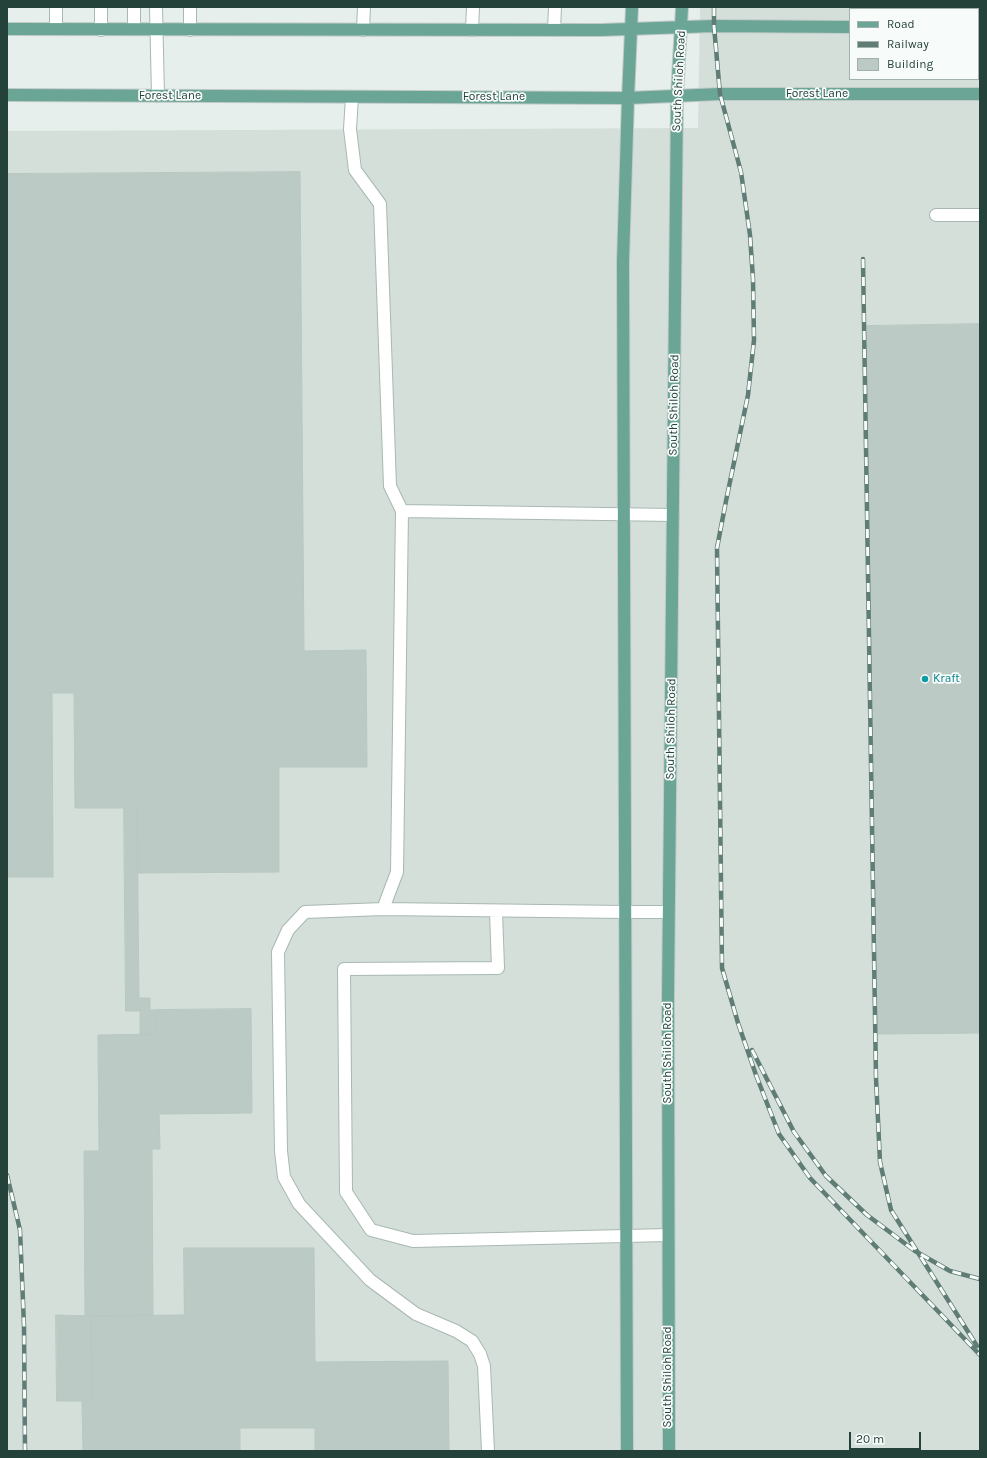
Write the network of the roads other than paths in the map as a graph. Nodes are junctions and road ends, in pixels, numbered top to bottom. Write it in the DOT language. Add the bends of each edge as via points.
graph roads {
  1 [pos="56,7"];
  2 [pos="101,7"];
  3 [pos="134,7"];
  4 [pos="156,7"];
  5 [pos="190,7"];
  6 [pos="364,7"];
  7 [pos="473,7"];
  8 [pos="554,7"];
  9 [pos="632,7"];
  10 [pos="682,7"];
  11 [pos="849,27"];
  12 [pos="682,28"];
  13 [pos="7,29"];
  14 [pos="56,29"];
  15 [pos="101,30"];
  16 [pos="134,30"];
  17 [pos="156,30"];
  18 [pos="190,30"];
  19 [pos="364,30"];
  20 [pos="472,30"];
  21 [pos="554,30"];
  22 [pos="630,30"];
  23 [pos="980,94"];
  24 [pos="7,95"];
  25 [pos="158,96"];
  26 [pos="677,96"];
  27 [pos="352,97"];
  28 [pos="628,98"];
  29 [pos="936,215"];
  30 [pos="980,215"];
  31 [pos="402,511"];
  32 [pos="624,514"];
  33 [pos="673,515"];
  34 [pos="383,909"];
  35 [pos="496,911"];
  36 [pos="625,912"];
  37 [pos="669,912"];
  38 [pos="668,1235"];
  39 [pos="627,1236"];
  40 [pos="488,1451"];
  41 [pos="627,1451"];
  42 [pos="669,1451"];
  1 -- 14 [label="lane"];
  2 -- 15 [label="lane"];
  3 -- 16 [label="lane"];
  4 -- 17 [label="lane"];
  5 -- 18 [label="lane"];
  6 -- 19 [label="lane"];
  7 -- 20 [label="lane"];
  8 -- 21 [label="lane"];
  9 -- 22 [label="main road"];
  10 -- 12 [label="main road, South Shiloh Road"];
  11 -- 12 [label="main road"];
  12 -- 22 [label="main road"];
  12 -- 26 [label="main road, South Shiloh Road"];
  13 -- 14 [label="main road"];
  14 -- 15 [label="main road"];
  15 -- 16 [label="main road"];
  16 -- 17 [label="main road"];
  17 -- 18 [label="main road"];
  17 -- 25 [label="lane"];
  18 -- 19 [label="main road"];
  19 -- 20 [label="main road"];
  20 -- 21 [label="main road"];
  21 -- 22 [label="main road"];
  22 -- 28 [label="main road"];
  23 -- 26 [label="main road, Forest Lane"];
  24 -- 25 [label="main road, Forest Lane"];
  25 -- 27 [label="main road, Forest Lane"];
  26 -- 28 [label="main road, Forest Lane"];
  26 -- 33 [label="main road, South Shiloh Road"];
  27 -- 28 [label="main road, Forest Lane"];
  27 -- 31 [label="lane" via="350,129 355,170 380,204 390,486"];
  28 -- 32 [label="main road" via="623,261"];
  29 -- 30 [label="lane"];
  31 -- 32 [label="lane"];
  31 -- 34 [label="lane" via="397,872"];
  32 -- 33 [label="lane"];
  32 -- 36 [label="main road"];
  33 -- 37 [label="main road, South Shiloh Road"];
  34 -- 35 [label="lane"];
  34 -- 40 [label="lane" via="305,912 288,930 278,952 281,1151 284,1177 299,1204 370,1280 416,1314 456,1331 472,1341 484,1366"];
  35 -- 36 [label="lane"];
  35 -- 39 [label="lane" via="498,968 344,969 346,1192 371,1230 413,1241"];
  36 -- 37 [label="lane"];
  36 -- 39 [label="main road"];
  37 -- 38 [label="main road, South Shiloh Road"];
  38 -- 39 [label="lane"];
  38 -- 42 [label="main road, South Shiloh Road"];
  39 -- 41 [label="main road"];
}
